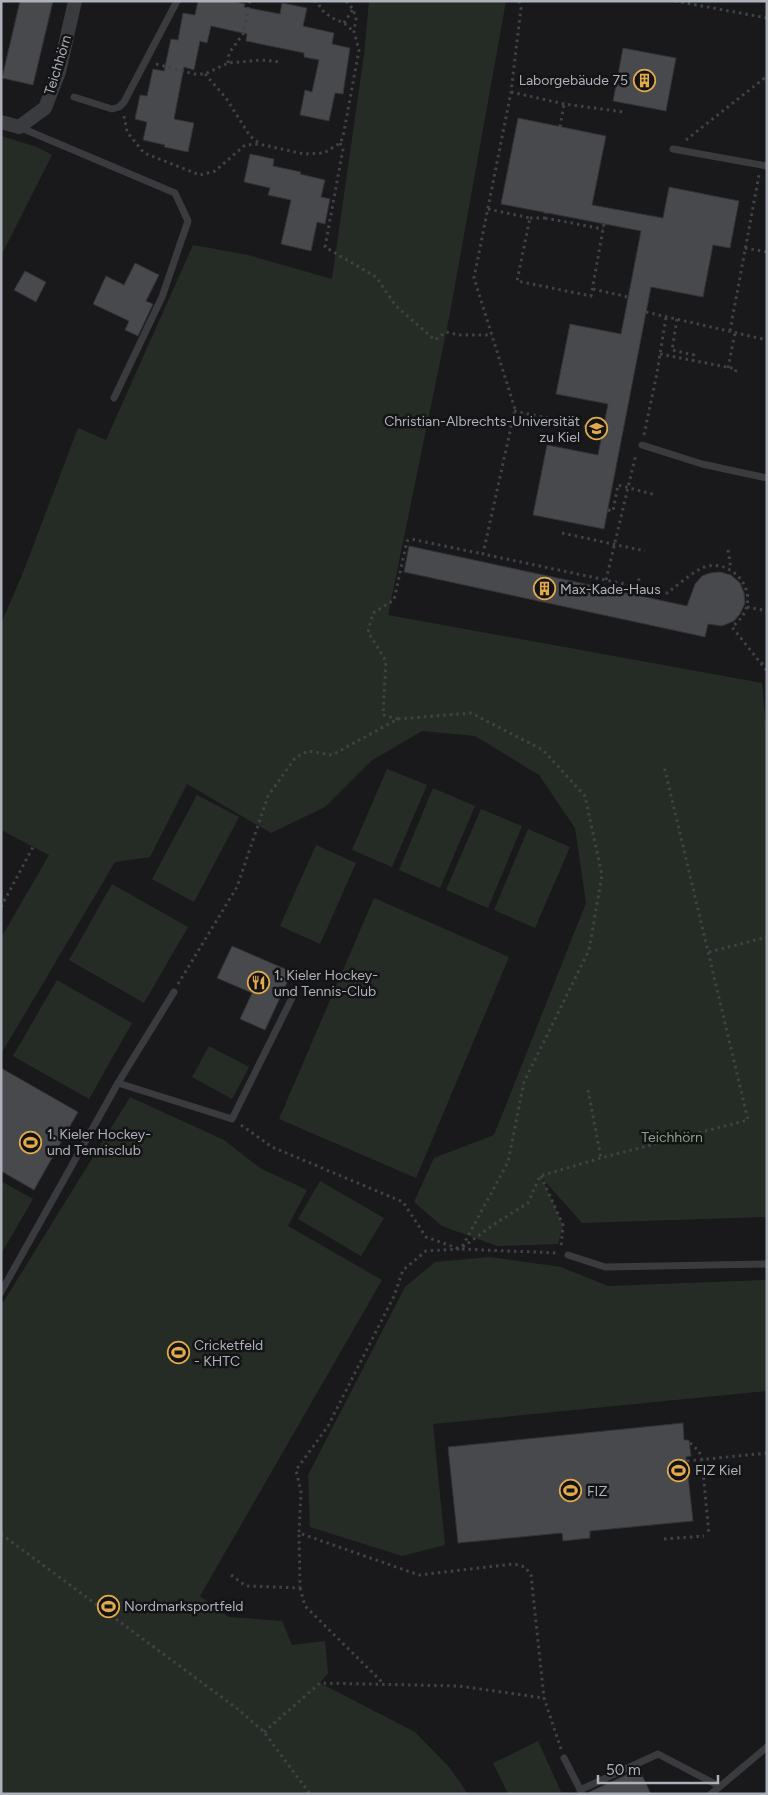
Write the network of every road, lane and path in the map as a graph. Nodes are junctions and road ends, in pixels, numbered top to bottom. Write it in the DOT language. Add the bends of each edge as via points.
graph roads {
  1 [pos="75,1"];
  2 [pos="177,1"];
  3 [pos="250,1"];
  4 [pos="346,1"];
  5 [pos="519,1"];
  6 [pos="675,1"];
  7 [pos="316,2"];
  8 [pos="353,9"];
  9 [pos="767,18"];
  10 [pos="344,22"];
  11 [pos="354,32"];
  12 [pos="146,60"];
  13 [pos="228,62"];
  14 [pos="282,62"];
  15 [pos="206,74"];
  16 [pos="767,76"];
  17 [pos="511,92"];
  18 [pos="74,97"];
  19 [pos="564,104"];
  20 [pos="118,107"];
  21 [pos="624,112"];
  22 [pos="1,122"];
  23 [pos="19,127"];
  24 [pos="560,127"];
  25 [pos="340,143"];
  26 [pos="259,144"];
  27 [pos="673,149"];
  28 [pos="764,166"];
  29 [pos="488,209"];
  30 [pos="546,212"];
  31 [pos="530,218"];
  32 [pos="545,218"];
  33 [pos="604,224"];
  34 [pos="603,229"];
  35 [pos="745,248"];
  36 [pos="767,252"];
  37 [pos="593,289"];
  38 [pos="628,296"];
  39 [pos="646,312"];
  40 [pos="666,317"];
  41 [pos="677,319"];
  42 [pos="730,331"];
  43 [pos="735,333"];
  44 [pos="492,335"];
  45 [pos="767,340"];
  46 [pos="660,354"];
  47 [pos="693,361"];
  48 [pos="728,368"];
  49 [pos="735,375"];
  50 [pos="114,398"];
  51 [pos="514,412"];
  52 [pos="603,430"];
  53 [pos="642,445"];
  54 [pos="767,478"];
  55 [pos="628,488"];
  56 [pos="656,495"];
  57 [pos="608,510"];
  58 [pos="562,534"];
  59 [pos="614,545"];
  60 [pos="728,550"];
  61 [pos="645,551"];
  62 [pos="483,554"];
  63 [pos="731,570"];
  64 [pos="640,575"];
  65 [pos="606,580"];
  66 [pos="637,587"];
  67 [pos="747,607"];
  68 [pos="767,611"];
  69 [pos="767,660"];
  70 [pos="761,664"];
  71 [pos="767,672"];
  72 [pos="398,719"];
  73 [pos="664,766"];
  74 [pos="33,847"];
  75 [pos="1,907"];
  76 [pos="767,937"];
  77 [pos="709,952"];
  78 [pos="174,992"];
  79 [pos="294,994"];
  80 [pos="118,1083"];
  81 [pos="588,1090"];
  82 [pos="232,1119"];
  83 [pos="601,1158"];
  84 [pos="540,1176"];
  85 [pos="460,1249"];
  86 [pos="568,1255"];
  87 [pos="767,1264"];
  88 [pos="1,1292"];
  89 [pos="690,1443"];
  90 [pos="767,1453"];
  91 [pos="702,1460"];
  92 [pos="687,1461"];
  93 [pos="299,1533"];
  94 [pos="1,1534"];
  95 [pos="664,1539"];
  96 [pos="231,1575"];
  97 [pos="300,1588"];
  98 [pos="384,1684"];
  99 [pos="544,1698"];
  100 [pos="264,1732"];
  101 [pos="767,1747"];
  102 [pos="564,1758"];
  103 [pos="719,1786"];
  104 [pos="581,1792"];
  105 [pos="310,1794"];
  106 [pos="711,1794"];
  1 -- 23 [label="street, Teichhörn" via="59,72 45,108"];
  2 -- 12 [label="lane"];
  3 -- 13 [label="path" via="243,34 229,53"];
  4 -- 8 [label="path"];
  5 -- 17 [label="path" via="521,8"];
  6 -- 9 [label="path"];
  7 -- 10 [label="path" via="332,18"];
  8 -- 10 [label="path"];
  8 -- 11 [label="path" via="356,18"];
  10 -- 11 [label="path"];
  11 -- 25 [label="path" via="359,50"];
  12 -- 15 [label="path" via="163,67"];
  12 -- 20 [label="lane" via="124,102"];
  13 -- 14 [label="path"];
  13 -- 15 [label="path"];
  15 -- 26 [label="path"];
  16 -- 27 [label="path"];
  17 -- 19 [label="path"];
  17 -- 29 [label="path"];
  18 -- 20 [label="lane" via="112,109"];
  19 -- 21 [label="path"];
  19 -- 24 [label="path"];
  20 -- 26 [label="path" via="123,113 127,132 144,153 200,175 215,171 245,145"];
  22 -- 23 [label="street"];
  23 -- 50 [label="lane" via="175,193 188,221 162,297"];
  25 -- 26 [label="path" via="324,153 304,154"];
  25 -- 44 [label="path" via="343,149 325,246 376,277 396,306 435,340 446,332"];
  27 -- 28 [label="lane"];
  28 -- 35 [label="path"];
  29 -- 31 [label="path"];
  29 -- 44 [label="path" via="474,278"];
  30 -- 32 [label="path"];
  31 -- 32 [label="path"];
  31 -- 37 [label="path" via="517,281 591,296"];
  32 -- 34 [label="path"];
  33 -- 34 [label="path"];
  34 -- 37 [label="path"];
  35 -- 36 [label="path"];
  35 -- 42 [label="path"];
  37 -- 38 [label="path"];
  39 -- 40 [label="path"];
  40 -- 41 [label="path"];
  40 -- 46 [label="path"];
  41 -- 42 [label="path"];
  41 -- 47 [label="path" via="672,350 694,355"];
  42 -- 43 [label="path"];
  43 -- 45 [label="path"];
  43 -- 48 [label="path"];
  44 -- 51 [label="path"];
  46 -- 47 [label="path"];
  46 -- 53 [label="path"];
  47 -- 48 [label="path"];
  48 -- 49 [label="path" via="736,370"];
  51 -- 52 [label="path"];
  51 -- 62 [label="path"];
  53 -- 54 [label="lane" via="702,464"];
  53 -- 55 [label="path" via="636,453"];
  55 -- 56 [label="path"];
  55 -- 57 [label="path" via="618,485 613,511"];
  55 -- 59 [label="path"];
  58 -- 59 [label="path"];
  59 -- 61 [label="path"];
  59 -- 65 [label="path"];
  60 -- 63 [label="path"];
  62 -- 65 [label="path"];
  62 -- 72 [label="path" via="411,539 407,541 394,600 373,613 368,632 386,661 383,715"];
  63 -- 66 [label="path" via="717,566 703,568 666,593"];
  63 -- 67 [label="path" via="743,581"];
  64 -- 66 [label="path"];
  65 -- 66 [label="path"];
  67 -- 68 [label="path"];
  67 -- 70 [label="path" via="732,627"];
  69 -- 70 [label="path"];
  70 -- 71 [label="path"];
  72 -- 78 [label="path" via="332,755 308,751 295,758 268,796 237,887"];
  72 -- 85 [label="path" via="471,713 543,750 584,796 602,875 589,950 524,1082 508,1162"];
  73 -- 77 [label="path"];
  74 -- 75 [label="path"];
  76 -- 77 [label="path"];
  77 -- 83 [label="path" via="748,1120"];
  78 -- 80 [label="lane"];
  79 -- 82 [label="lane"];
  80 -- 82 [label="lane"];
  80 -- 88 [label="lane"];
  81 -- 83 [label="path"];
  82 -- 85 [label="path" via="272,1147 403,1202 426,1237"];
  83 -- 84 [label="path"];
  84 -- 85 [label="path" via="528,1203"];
  84 -- 85 [label="path" via="563,1225 560,1253"];
  85 -- 93 [label="path" via="426,1251 403,1270 394,1296 328,1426 296,1470 300,1492"];
  86 -- 87 [label="lane" via="605,1267"];
  89 -- 91 [label="path" via="699,1451"];
  90 -- 91 [label="path"];
  91 -- 92 [label="path"];
  91 -- 95 [label="path" via="706,1535"];
  93 -- 97 [label="path"];
  93 -- 99 [label="path" via="419,1575 514,1564 524,1567 531,1575"];
  94 -- 100 [label="path" via="239,1710"];
  96 -- 97 [label="path" via="246,1586"];
  97 -- 98 [label="path" via="305,1606"];
  98 -- 99 [label="path" via="459,1686"];
  98 -- 100 [label="path" via="320,1683"];
  99 -- 102 [label="path"];
  100 -- 105 [label="path"];
  101 -- 103 [label="lane"];
  102 -- 104 [label="lane"];
  103 -- 104 [label="lane" via="658,1754"];
  103 -- 106 [label="lane"];
}
